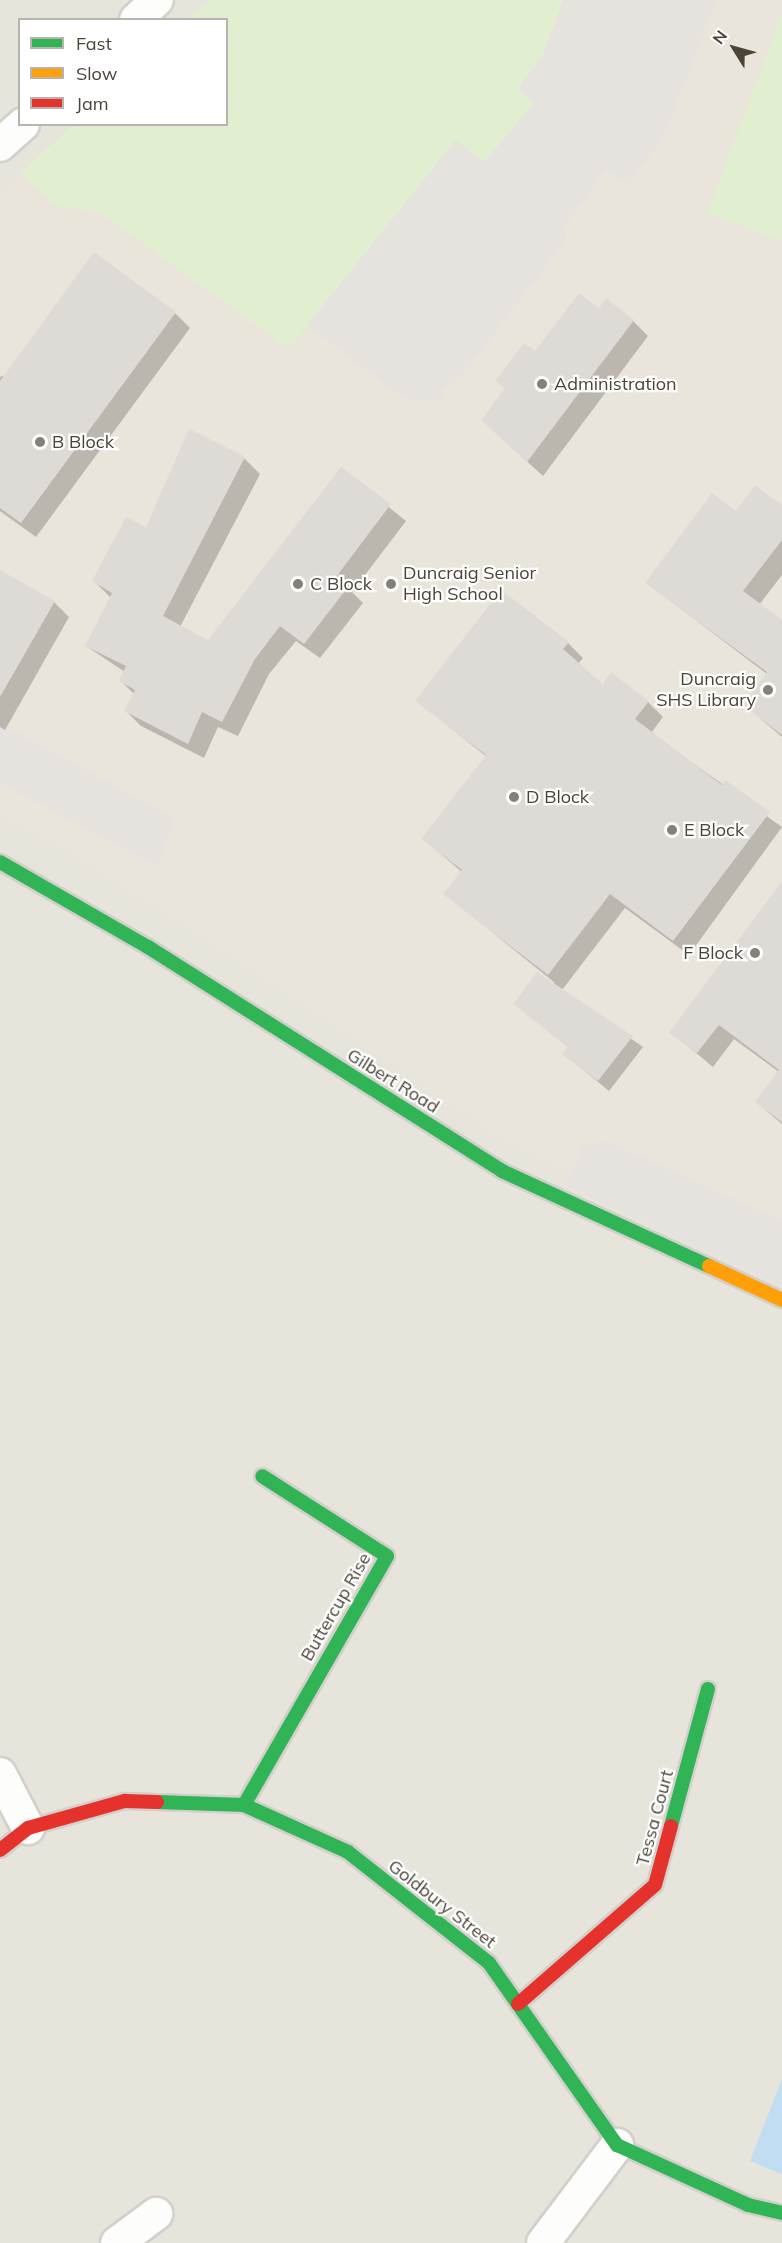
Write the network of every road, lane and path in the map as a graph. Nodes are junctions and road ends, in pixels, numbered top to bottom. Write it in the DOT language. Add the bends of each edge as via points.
graph roads {
  1 [pos="158,0"];
  2 [pos="138,18"];
  3 [pos="21,126"];
  4 [pos="0,145"];
  5 [pos="0,862"];
  6 [pos="782,1300"];
  7 [pos="262,1476"];
  8 [pos="708,1689"];
  9 [pos="0,1774"];
  10 [pos="244,1805"];
  11 [pos="28,1828"];
  12 [pos="0,1850"];
  13 [pos="518,2004"];
  14 [pos="617,2145"];
  15 [pos="782,2213"];
  16 [pos="156,2214"];
  17 [pos="117,2243"];
  18 [pos="543,2243"];
  1 -- 2 [label="street"];
  3 -- 4 [label="street"];
  5 -- 6 [label="street, Gilbert Road" via="148,947 502,1171"];
  7 -- 10 [label="street, Buttercup Rise" via="387,1556"];
  8 -- 13 [label="street, Tessa Court" via="655,1885"];
  9 -- 11 [label="street"];
  10 -- 11 [label="street, Goldbury Street" via="125,1801"];
  10 -- 13 [label="street, Goldbury Street" via="348,1852 489,1963"];
  11 -- 12 [label="street, Goldbury Street"];
  13 -- 14 [label="street, Goldbury Street"];
  14 -- 15 [label="street" via="748,2205"];
  14 -- 18 [label="street"];
  16 -- 17 [label="street"];
}
